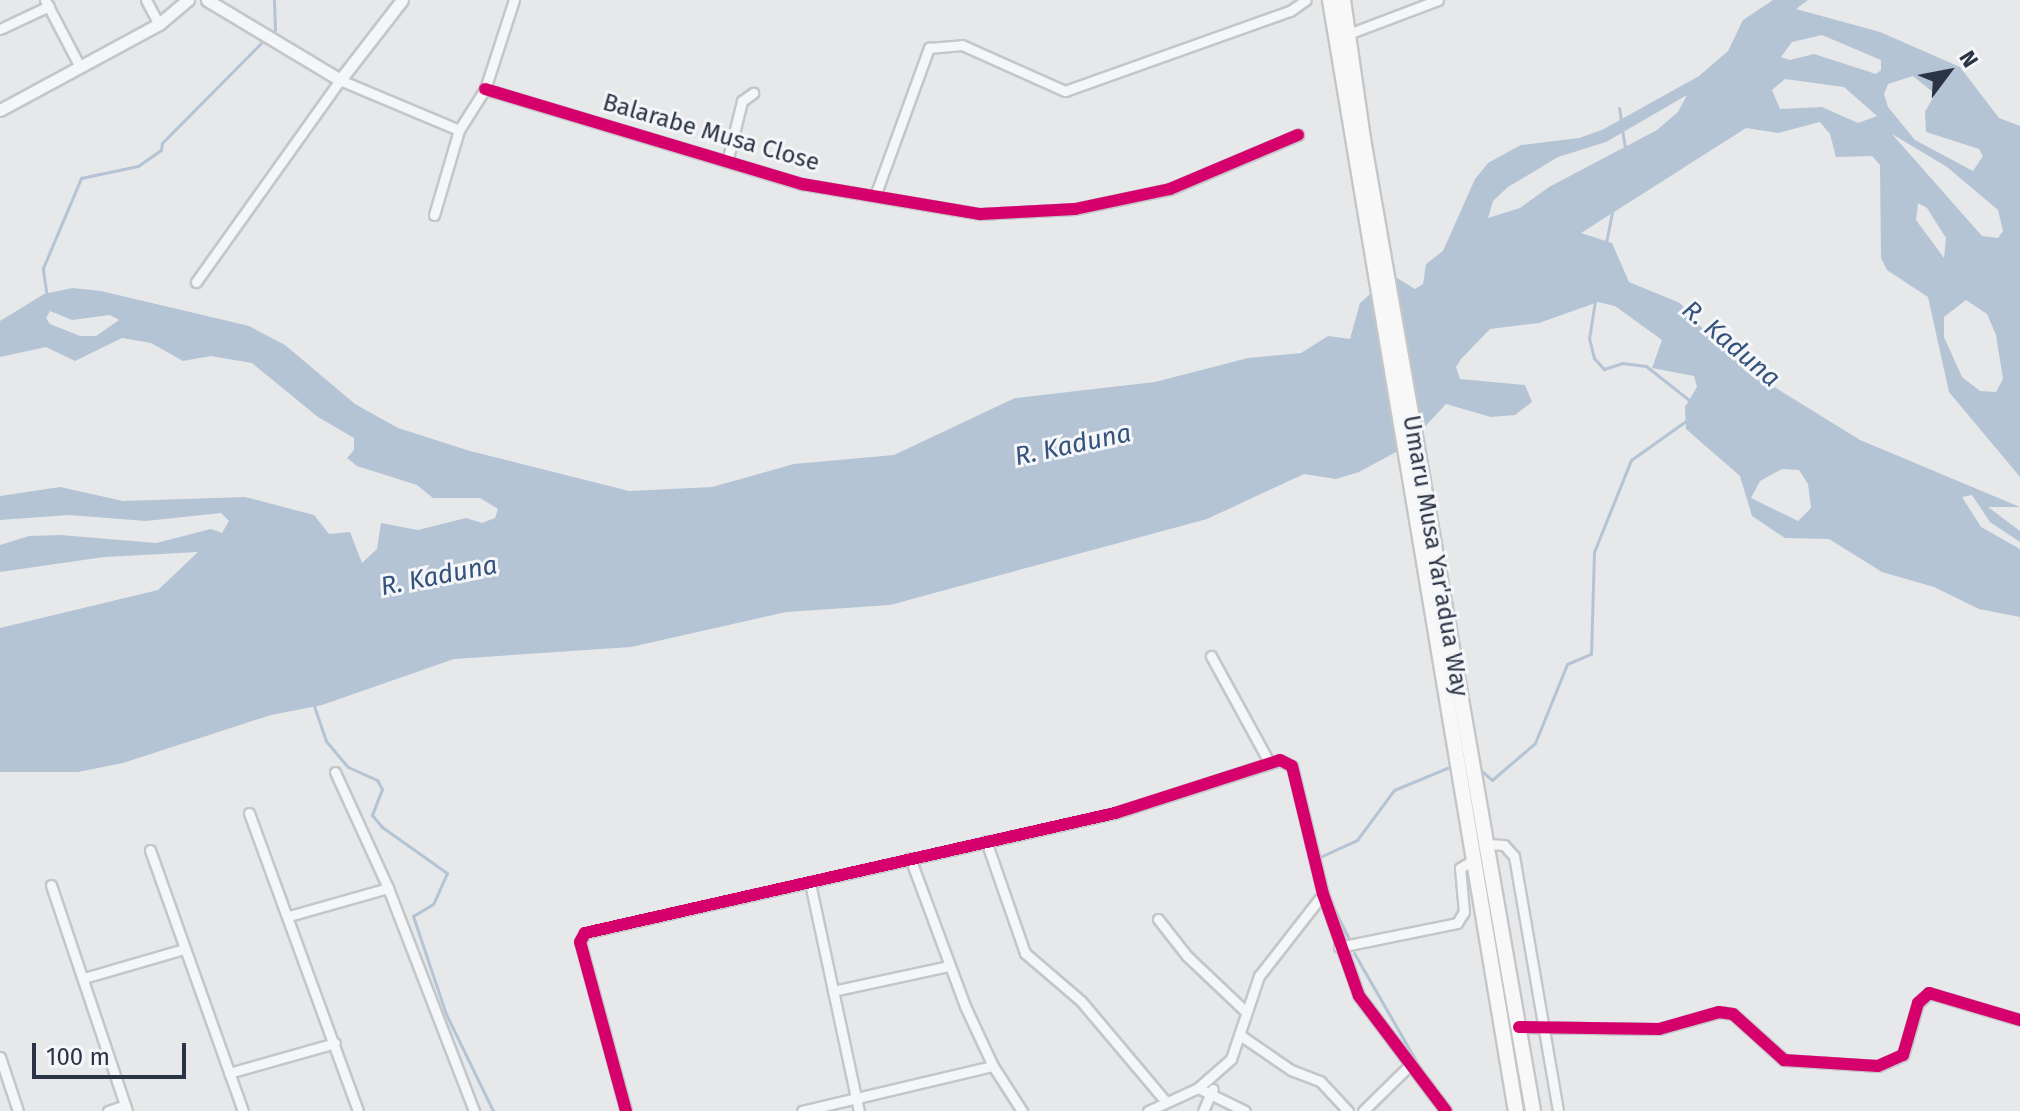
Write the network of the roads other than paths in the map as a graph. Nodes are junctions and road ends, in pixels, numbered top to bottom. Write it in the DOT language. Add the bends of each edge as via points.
graph roads {
  1 [pos="146,0"];
  2 [pos="188,0"];
  3 [pos="207,0"];
  4 [pos="514,0"];
  5 [pos="1306,0"];
  6 [pos="1330,0"];
  7 [pos="1343,0"];
  8 [pos="1438,0"];
  9 [pos="401,1"];
  10 [pos="47,3"];
  11 [pos="159,24"];
  12 [pos="0,29"];
  13 [pos="1348,34"];
  14 [pos="80,67"];
  15 [pos="340,80"];
  16 [pos="485,89"];
  17 [pos="753,93"];
  18 [pos="0,110"];
  19 [pos="459,130"];
  20 [pos="1298,135"];
  21 [pos="1358,141"];
  22 [pos="727,162"];
  23 [pos="875,196"];
  24 [pos="434,215"];
  25 [pos="196,282"];
  26 [pos="1419,503"];
  27 [pos="1211,656"];
  28 [pos="1269,762"];
  29 [pos="335,772"];
  30 [pos="249,813"];
  31 [pos="986,841"];
  32 [pos="1486,844"];
  33 [pos="150,850"];
  34 [pos="910,858"];
  35 [pos="1474,860"];
  36 [pos="810,883"];
  37 [pos="51,885"];
  38 [pos="388,888"];
  39 [pos="1323,894"];
  40 [pos="289,916"];
  41 [pos="1158,919"];
  42 [pos="1339,947"];
  43 [pos="184,949"];
  44 [pos="949,966"];
  45 [pos="84,978"];
  46 [pos="833,991"];
  47 [pos="1245,1011"];
  48 [pos="2020,1020"];
  49 [pos="1519,1027"];
  50 [pos="1544,1029"];
  51 [pos="1240,1035"];
  52 [pos="335,1043"];
  53 [pos="0,1057"];
  54 [pos="1410,1065"];
  55 [pos="993,1066"];
  56 [pos="229,1073"];
  57 [pos="1218,1074"];
  58 [pos="5,1088"];
  59 [pos="1198,1088"];
  60 [pos="1212,1091"];
  61 [pos="856,1098"];
  62 [pos="1166,1102"];
  63 [pos="126,1108"];
  64 [pos="18,1111"];
  65 [pos="108,1111"];
  66 [pos="243,1111"];
  67 [pos="358,1111"];
  68 [pos="474,1111"];
  69 [pos="626,1111"];
  70 [pos="802,1111"];
  71 [pos="859,1111"];
  72 [pos="1022,1111"];
  73 [pos="1148,1111"];
  74 [pos="1203,1111"];
  75 [pos="1245,1111"];
  76 [pos="1348,1111"];
  77 [pos="1363,1111"];
  78 [pos="1446,1111"];
  79 [pos="1516,1111"];
  80 [pos="1533,1111"];
  81 [pos="1558,1111"];
  1 -- 11 [label="street"];
  2 -- 11 [label="street"];
  3 -- 15 [label="street"];
  4 -- 16 [label="street"];
  5 -- 23 [label="street" via="1290,11 1065,91 962,45 929,48"];
  6 -- 21 [label="main road, Umaru Musa Yar'adua Way"];
  7 -- 13 [label="main road, Umaru Musa Yar'adua Way"];
  8 -- 13 [label="street"];
  9 -- 15 [label="street"];
  10 -- 12 [label="street"];
  10 -- 14 [label="street"];
  11 -- 14 [label="street"];
  13 -- 21 [label="main road, Umaru Musa Yar'adua Way"];
  14 -- 18 [label="street"];
  15 -- 19 [label="street"];
  15 -- 25 [label="street"];
  16 -- 19 [label="street"];
  16 -- 22 [label="street, Balarabe Musa Close"];
  17 -- 22 [label="street" via="742,101"];
  19 -- 24 [label="street"];
  20 -- 23 [label="street, Balarabe Musa Close" via="1170,189 1075,209 980,214"];
  21 -- 26 [label="main road, Umaru Musa Yar'adua Way"];
  22 -- 23 [label="street, Balarabe Musa Close" via="802,184"];
  26 -- 32 [label="main road, Umaru Musa Yar'adua Way"];
  26 -- 35 [label="main road, Umaru Musa Yar'adua Way"];
  27 -- 28 [label="street"];
  28 -- 31 [label="street" via="1115,813"];
  28 -- 39 [label="street" via="1292,766"];
  29 -- 38 [label="street"];
  30 -- 40 [label="street"];
  31 -- 34 [label="street"];
  31 -- 62 [label="street" via="1025,953 1081,1001"];
  32 -- 49 [label="main road, Umaru Musa Yar'adua Way"];
  32 -- 50 [label="street" via="1504,845 1514,856"];
  33 -- 43 [label="street"];
  34 -- 36 [label="street"];
  34 -- 44 [label="street"];
  35 -- 42 [label="street" via="1460,868 1464,912 1457,923"];
  35 -- 79 [label="main road, Umaru Musa Yar'adua Way"];
  36 -- 46 [label="street"];
  36 -- 69 [label="street" via="581,937"];
  37 -- 45 [label="street"];
  38 -- 40 [label="street"];
  38 -- 68 [label="street"];
  39 -- 42 [label="street"];
  39 -- 47 [label="street" via="1259,976"];
  40 -- 52 [label="street"];
  41 -- 47 [label="street" via="1187,956"];
  42 -- 54 [label="street" via="1359,996"];
  43 -- 45 [label="street"];
  43 -- 56 [label="street"];
  44 -- 46 [label="street"];
  44 -- 55 [label="street"];
  45 -- 63 [label="street"];
  46 -- 61 [label="street"];
  47 -- 51 [label="street"];
  48 -- 50 [label="street" via="1929,993 1922,996 1903,1055 1878,1066 1784,1060 1733,1014 1719,1012 1659,1029"];
  49 -- 50 [label="street"];
  49 -- 80 [label="main road, Umaru Musa Yar'adua Way"];
  50 -- 81 [label="street"];
  51 -- 57 [label="street"];
  51 -- 76 [label="street" via="1291,1070 1320,1081"];
  52 -- 56 [label="street"];
  52 -- 67 [label="street"];
  53 -- 58 [label="street"];
  54 -- 77 [label="street"];
  54 -- 78 [label="street"];
  55 -- 61 [label="street"];
  55 -- 72 [label="street"];
  56 -- 66 [label="street"];
  57 -- 59 [label="street"];
  57 -- 60 [label="street"];
  58 -- 64 [label="street"];
  59 -- 60 [label="street"];
  59 -- 62 [label="street"];
  60 -- 74 [label="street"];
  60 -- 75 [label="street"];
  61 -- 70 [label="street"];
  61 -- 71 [label="street"];
  62 -- 73 [label="street"];
  63 -- 65 [label="street"];
}
